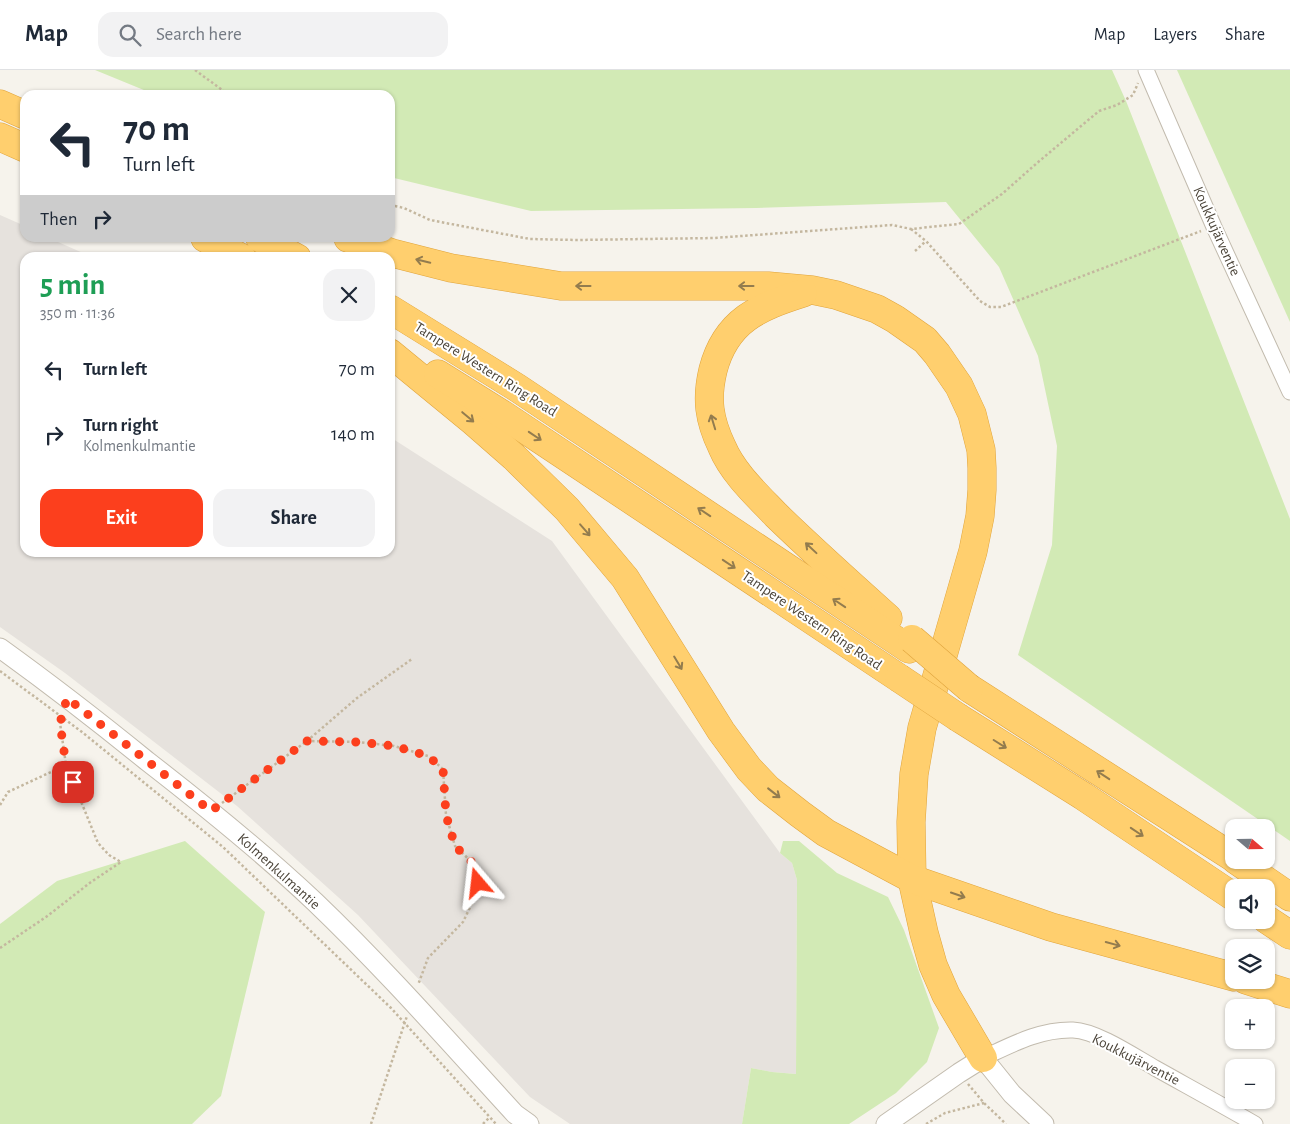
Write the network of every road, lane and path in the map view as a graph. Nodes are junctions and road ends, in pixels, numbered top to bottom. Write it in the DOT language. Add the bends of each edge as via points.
graph roads {
  1 [pos="195,70"];
  2 [pos="1147,73"];
  3 [pos="222,90"];
  4 [pos="0,104"];
  5 [pos="20,113"];
  6 [pos="0,137"];
  7 [pos="20,146"];
  8 [pos="395,206"];
  9 [pos="1214,226"];
  10 [pos="911,229"];
  11 [pos="926,241"];
  12 [pos="212,242"];
  13 [pos="267,242"];
  14 [pos="360,242"];
  15 [pos="915,251"];
  16 [pos="231,252"];
  17 [pos="286,252"];
  18 [pos="389,252"];
  19 [pos="395,254"];
  20 [pos="812,290"];
  21 [pos="395,312"];
  22 [pos="395,347"];
  23 [pos="395,357"];
  24 [pos="1290,392"];
  25 [pos="911,644"];
  26 [pos="0,648"];
  27 [pos="412,659"];
  28 [pos="0,671"];
  29 [pos="61,717"];
  30 [pos="307,741"];
  31 [pos="66,765"];
  32 [pos="0,805"];
  33 [pos="211,811"];
  34 [pos="1225,853"];
  35 [pos="1249,869"];
  36 [pos="912,880"];
  37 [pos="1225,891"];
  38 [pos="1290,897"];
  39 [pos="1275,925"];
  40 [pos="1290,935"];
  41 [pos="0,948"];
  42 [pos="1225,975"];
  43 [pos="1274,989"];
  44 [pos="1290,994"];
  45 [pos="412,1001"];
  46 [pos="404,1023"];
  47 [pos="983,1058"];
  48 [pos="959,1073"];
  49 [pos="984,1103"];
  50 [pos="490,1116"];
  51 [pos="516,1121"];
  52 [pos="371,1124"];
  53 [pos="483,1124"];
  54 [pos="496,1124"];
  55 [pos="886,1124"];
  56 [pos="926,1124"];
  57 [pos="1006,1124"];
  58 [pos="1044,1124"];
  59 [pos="1255,1124"];
  1 -- 3 [label="path"];
  2 -- 9 [label="street, Koukkujärventie"];
  2 -- 10 [label="path" via="1136,84 1133,95 1099,111 1002,194 959,224"];
  4 -- 5 [label="highway"];
  6 -- 7 [label="highway"];
  8 -- 10 [label="path" via="430,220 530,239 714,238 892,225"];
  9 -- 11 [label="path" via="1001,307 990,307 980,301"];
  9 -- 24 [label="street, Koukkujärventie"];
  10 -- 11 [label="path"];
  11 -- 15 [label="path"];
  12 -- 16 [label="highway"];
  13 -- 17 [label="highway"];
  18 -- 14 [label="highway, one-way"];
  20 -- 19 [label="highway, one-way" via="768,286 561,286 451,268"];
  25 -- 20 [label="highway, one-way" via="756,494 722,448 714,426 709,393 716,358 728,336 754,312"];
  20 -- 36 [label="highway" via="836,294 877,309 925,340 950,371 965,397 981,450 982,499 973,551 922,728 914,774"];
  25 -- 21 [label="highway, Tampere Western Ring Road, one-way"];
  22 -- 37 [label="highway, Tampere Western Ring Road, one-way, bridge" via="502,414"];
  23 -- 36 [label="highway, one-way" via="474,422 567,509 625,578 721,731 768,789 826,832"];
  34 -- 25 [label="highway, Tampere Western Ring Road, one-way, bridge" via="969,688"];
  26 -- 33 [label="street, Kolmenkulmantie"];
  27 -- 30 [label="path" via="357,698"];
  28 -- 29 [label="path"];
  29 -- 31 [label="path"];
  29 -- 46 [label="path" via="223,847"];
  30 -- 33 [label="path"];
  30 -- 45 [label="path" via="394,746 428,756 443,769 446,815 455,846 480,870 476,895 464,922 428,958"];
  31 -- 32 [label="path" via="8,792"];
  31 -- 41 [label="path" via="98,843 121,862"];
  33 -- 45 [label="street, Kolmenkulmantie" via="347,933"];
  35 -- 38 [label="highway, Tampere Western Ring Road"];
  36 -- 42 [label="highway, one-way" via="1051,927"];
  36 -- 47 [label="highway" via="933,964 946,995"];
  39 -- 40 [label="highway"];
  43 -- 44 [label="highway"];
  45 -- 46 [label="path"];
  45 -- 51 [label="street, Kolmenkulmantie"];
  46 -- 50 [label="path"];
  46 -- 52 [label="path"];
  47 -- 48 [label="street"];
  47 -- 58 [label="street" via="1012,1094"];
  47 -- 59 [label="street, Koukkujärventie" via="1023,1039 1074,1030 1119,1047"];
  48 -- 49 [label="path"];
  48 -- 55 [label="street"];
  49 -- 56 [label="path" via="945,1113"];
  49 -- 57 [label="path"];
  50 -- 53 [label="path"];
  50 -- 54 [label="path"];
}
